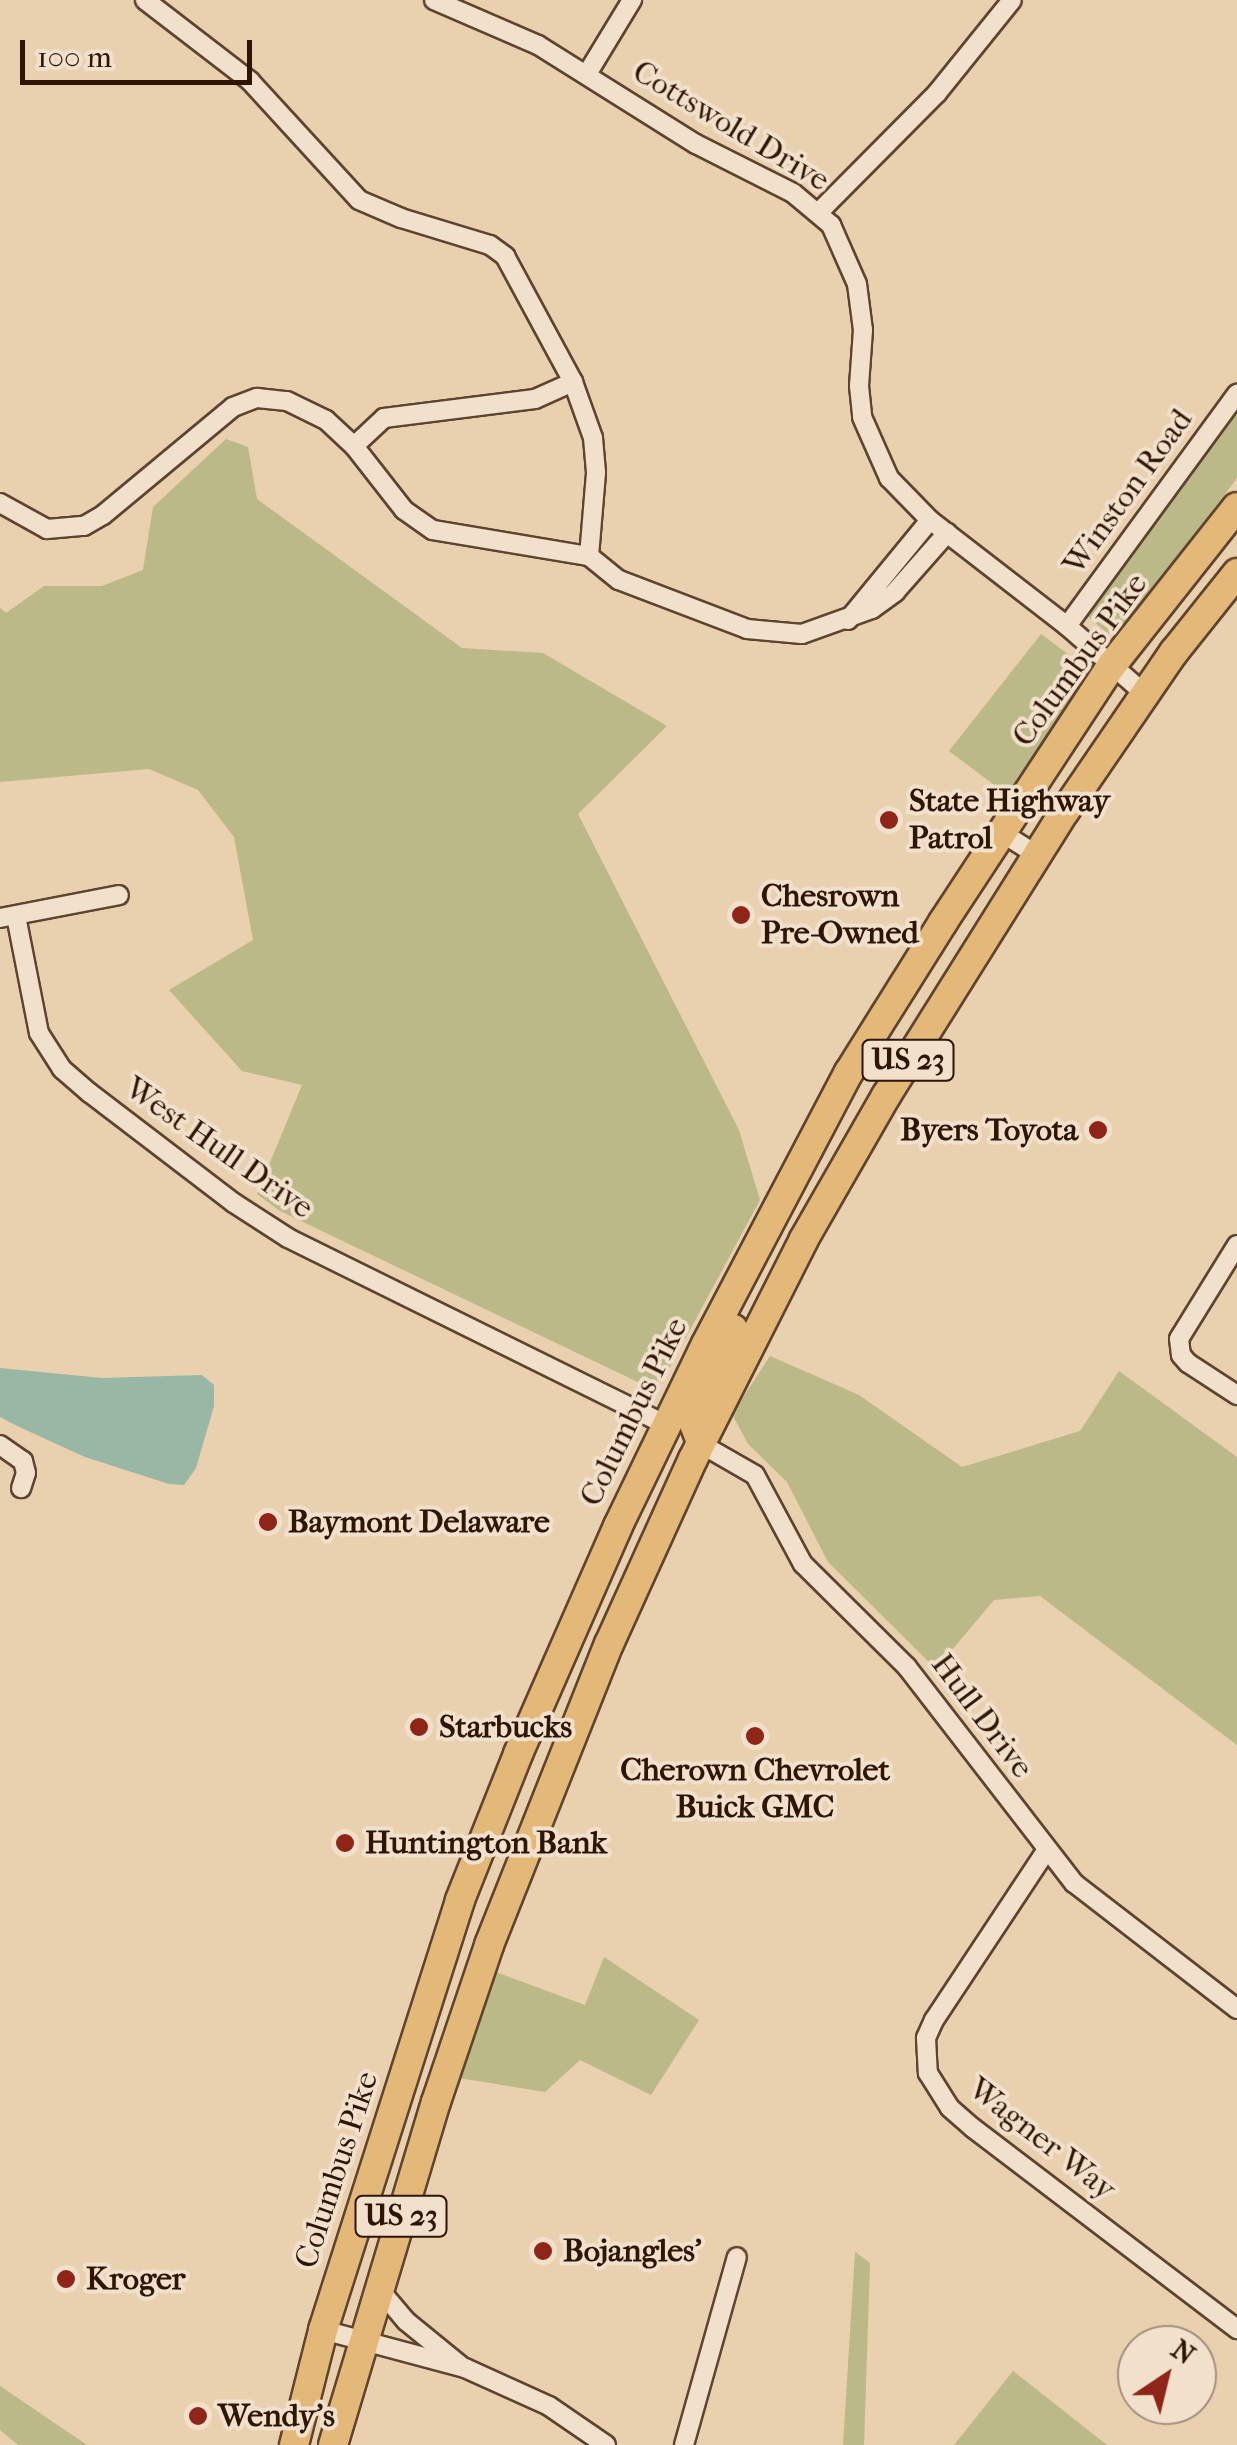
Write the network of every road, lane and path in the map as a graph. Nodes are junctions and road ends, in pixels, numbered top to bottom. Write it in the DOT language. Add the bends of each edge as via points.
graph roads {
  1 [pos="144,0"];
  2 [pos="434,0"];
  3 [pos="632,0"];
  4 [pos="1012,0"];
  5 [pos="588,74"];
  6 [pos="818,213"];
  7 [pos="573,382"];
  8 [pos="1237,394"];
  9 [pos="354,446"];
  10 [pos="0,503"];
  11 [pos="1237,507"];
  12 [pos="930,520"];
  13 [pos="947,534"];
  14 [pos="589,556"];
  15 [pos="1237,574"];
  16 [pos="848,620"];
  17 [pos="1067,626"];
  18 [pos="1112,665"];
  19 [pos="1146,695"];
  20 [pos="1002,832"];
  21 [pos="1037,855"];
  22 [pos="118,894"];
  23 [pos="8,917"];
  24 [pos="1237,1245"];
  25 [pos="753,1248"];
  26 [pos="1237,1395"];
  27 [pos="667,1425"];
  28 [pos="0,1444"];
  29 [pos="701,1444"];
  30 [pos="21,1488"];
  31 [pos="608,1644"];
  32 [pos="1046,1851"];
  33 [pos="1237,2009"];
  34 [pos="737,2256"];
  35 [pos="379,2289"];
  36 [pos="323,2330"];
  37 [pos="1237,2330"];
  38 [pos="363,2342"];
  39 [pos="464,2368"];
  40 [pos="294,2445"];
  41 [pos="333,2445"];
  42 [pos="606,2445"];
  43 [pos="684,2445"];
  1 -- 7 [label="street" via="250,81 359,200 497,249"];
  2 -- 5 [label="street, Cottswold Drive"];
  3 -- 5 [label="street"];
  4 -- 6 [label="street" via="937,94"];
  5 -- 6 [label="street, Cottswold Drive"];
  6 -- 12 [label="street, Cottswold Drive" via="831,225 857,284 863,330 859,386 868,438 889,478"];
  7 -- 9 [label="street" via="517,402 384,418"];
  7 -- 14 [label="street" via="595,456"];
  8 -- 17 [label="street, Winston Road"];
  9 -- 10 [label="street" via="299,405 250,399 84,526 47,529"];
  9 -- 14 [label="street" via="404,510 425,526 450,536"];
  11 -- 18 [label="highway, Columbus Pike / US 23"];
  12 -- 13 [label="street, Cottswold Drive"];
  12 -- 16 [label="street"];
  13 -- 16 [label="street" via="884,602"];
  13 -- 17 [label="street, Cottswold Drive"];
  14 -- 16 [label="street" via="619,580 747,628 802,634"];
  15 -- 19 [label="highway, US 23"];
  17 -- 18 [label="street, Cottswold Drive"];
  18 -- 19 [label="street, Cottswold Drive"];
  18 -- 20 [label="highway, Columbus Pike / US 23"];
  19 -- 21 [label="highway, US 23"];
  20 -- 21 [label="street"];
  20 -- 25 [label="highway, Columbus Pike / US 23" via="850,1072"];
  21 -- 29 [label="highway, US 23" via="860,1140"];
  22 -- 23 [label="street"];
  23 -- 27 [label="street, West Hull Drive" via="39,1033 62,1069 90,1093 288,1238"];
  24 -- 26 [label="street" via="1178,1339 1188,1363"];
  25 -- 27 [label="highway, Columbus Pike / US 23"];
  25 -- 29 [label="highway" via="756,1278 697,1410"];
  27 -- 31 [label="highway" via="672,1460 604,1620"];
  27 -- 36 [label="highway, Columbus Pike / US 23" via="518,1754 460,1900"];
  28 -- 30 [label="street" via="23,1461"];
  29 -- 31 [label="highway, US 23"];
  29 -- 32 [label="street, Hull Drive" via="755,1474 803,1564 907,1667"];
  31 -- 35 [label="highway, US 23" via="488,1945"];
  32 -- 33 [label="street, Hull Drive" via="1092,1900"];
  32 -- 37 [label="street, Wagner Way" via="934,2020 926,2038 928,2073 950,2108 973,2128"];
  34 -- 43 [label="street"];
  35 -- 38 [label="highway, US 23"];
  35 -- 39 [label="street" via="406,2321"];
  36 -- 38 [label="street"];
  36 -- 40 [label="highway, Columbus Pike / US 23"];
  38 -- 39 [label="street"];
  38 -- 41 [label="highway, US 23"];
  39 -- 42 [label="street" via="549,2406"];
}
